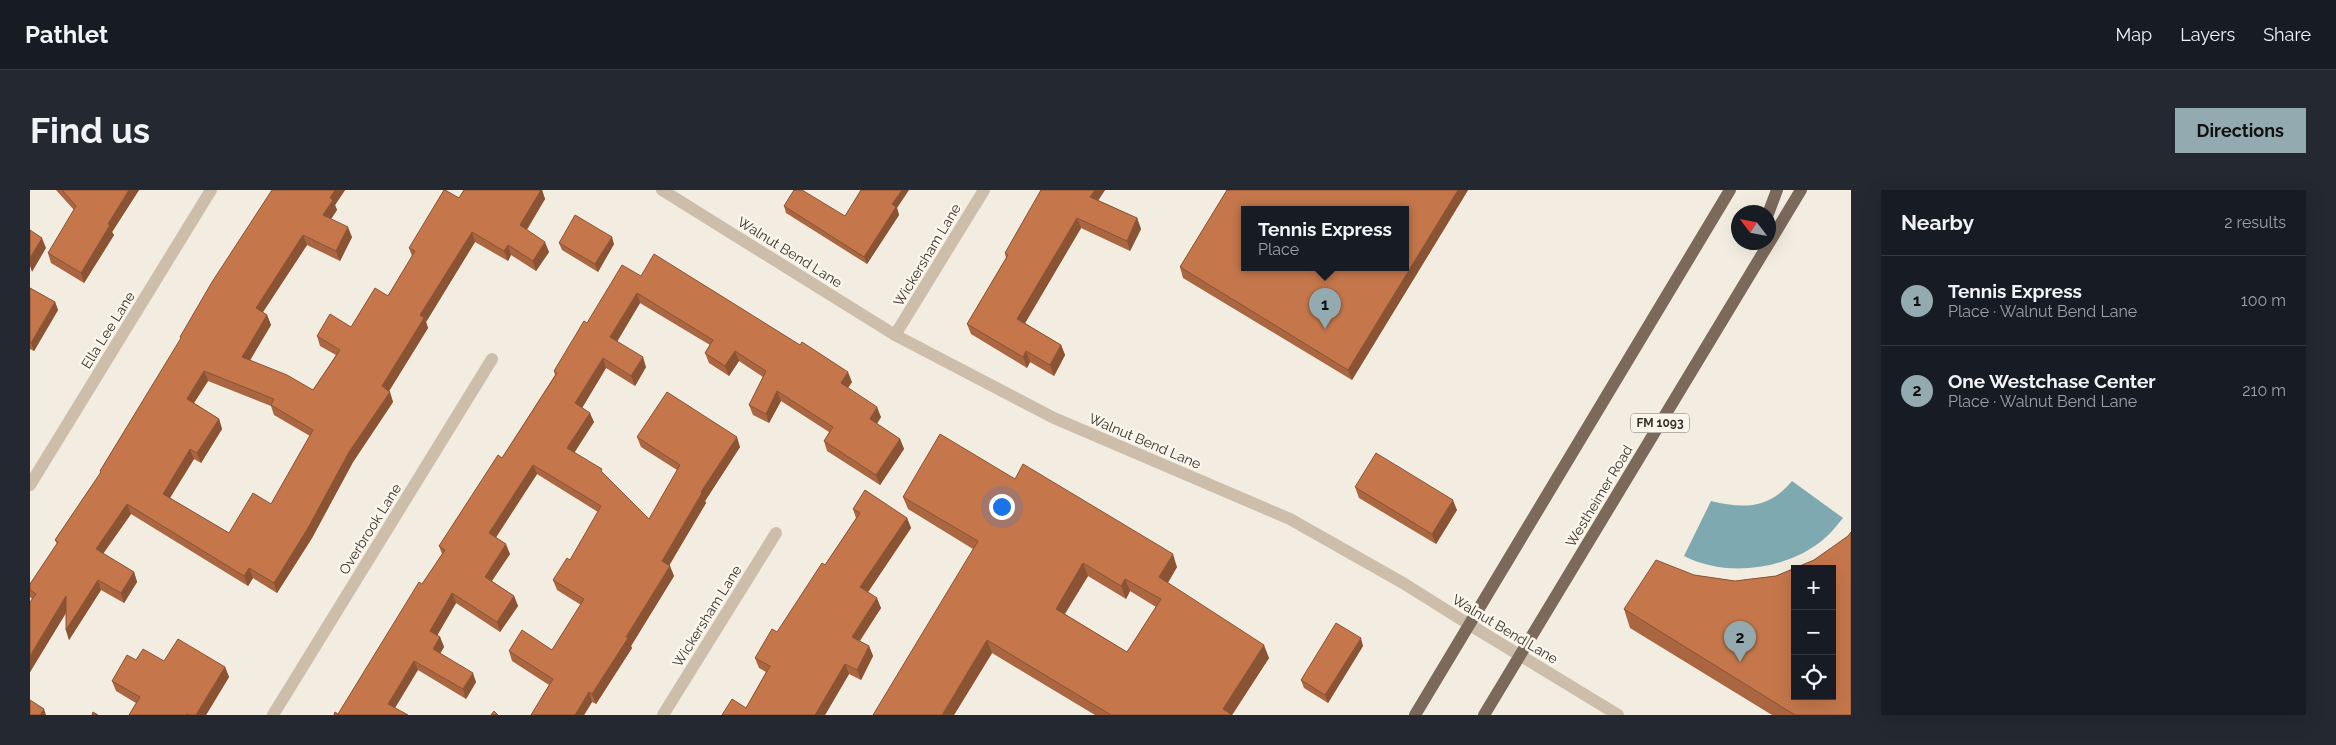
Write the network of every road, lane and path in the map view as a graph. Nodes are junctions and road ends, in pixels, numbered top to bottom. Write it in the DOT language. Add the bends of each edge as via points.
graph roads {
  1 [pos="211,190"];
  2 [pos="662,190"];
  3 [pos="984,190"];
  4 [pos="1730,190"];
  5 [pos="1777,190"];
  6 [pos="1801,190"];
  7 [pos="1771,205"];
  8 [pos="1756,250"];
  9 [pos="1745,282"];
  10 [pos="896,335"];
  11 [pos="492,359"];
  12 [pos="30,485"];
  13 [pos="776,533"];
  14 [pos="1470,625"];
  15 [pos="1520,656"];
  16 [pos="273,715"];
  17 [pos="663,715"];
  18 [pos="1415,715"];
  19 [pos="1484,715"];
  20 [pos="1618,715"];
  1 -- 12 [label="street, Ella Lee Lane"];
  2 -- 10 [label="street, Walnut Bend Lane"];
  3 -- 10 [label="street, Wickersham Lane"];
  4 -- 14 [label="main road"];
  5 -- 7 [label="main road"];
  6 -- 9 [label="main road, Westheimer Road / FM 1093"];
  8 -- 9 [label="main road"];
  9 -- 15 [label="main road, Westheimer Road / FM 1093"];
  10 -- 14 [label="street, Walnut Bend Lane" via="1054,418 1290,519"];
  11 -- 16 [label="street, Overbrook Lane"];
  13 -- 17 [label="street, Wickersham Lane"];
  14 -- 15 [label="street, Walnut Bend Lane"];
  14 -- 18 [label="main road"];
  15 -- 19 [label="main road, Westheimer Road / FM 1093"];
  15 -- 20 [label="street, Walnut Bend Lane"];
}
